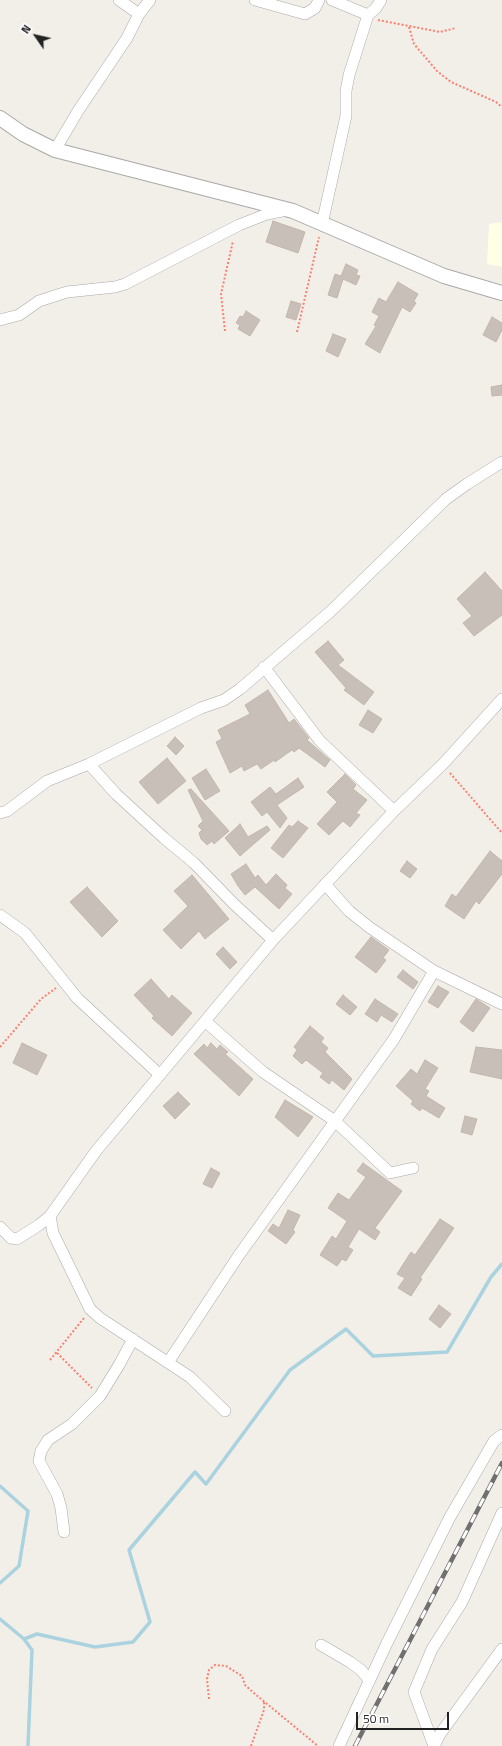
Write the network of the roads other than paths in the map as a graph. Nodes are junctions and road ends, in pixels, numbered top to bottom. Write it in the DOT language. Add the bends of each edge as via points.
graph roads {
  1 [pos="119,0"];
  2 [pos="150,0"];
  3 [pos="255,0"];
  4 [pos="319,0"];
  5 [pos="332,0"];
  6 [pos="381,0"];
  7 [pos="139,14"];
  8 [pos="368,15"];
  9 [pos="0,118"];
  10 [pos="54,150"];
  11 [pos="287,210"];
  12 [pos="322,224"];
  13 [pos="502,293"];
  14 [pos="0,320"];
  15 [pos="502,462"];
  16 [pos="264,667"];
  17 [pos="502,699"];
  18 [pos="89,764"];
  19 [pos="394,811"];
  20 [pos="0,814"];
  21 [pos="325,884"];
  22 [pos="0,915"];
  23 [pos="273,940"];
  24 [pos="434,971"];
  25 [pos="502,1004"];
  26 [pos="206,1022"];
  27 [pos="160,1075"];
  28 [pos="335,1121"];
  29 [pos="413,1168"];
  30 [pos="50,1216"];
  31 [pos="0,1227"];
  32 [pos="133,1339"];
  33 [pos="169,1362"];
  34 [pos="225,1411"];
  35 [pos="502,1435"];
  36 [pos="502,1513"];
  37 [pos="64,1532"];
  38 [pos="321,1645"];
  39 [pos="502,1649"];
  40 [pos="369,1680"];
  41 [pos="339,1746"];
  42 [pos="434,1746"];
  1 -- 7 [label="street"];
  2 -- 7 [label="street"];
  3 -- 4 [label="street" via="305,14 315,8"];
  5 -- 8 [label="street"];
  6 -- 8 [label="street"];
  7 -- 10 [label="street" via="127,38"];
  8 -- 12 [label="street" via="349,75 346,116"];
  9 -- 10 [label="street" via="23,134"];
  10 -- 11 [label="street"];
  11 -- 12 [label="street"];
  11 -- 14 [label="street" via="239,225 125,284 106,289 67,292 46,298 19,315"];
  12 -- 13 [label="street" via="444,276"];
  15 -- 16 [label="street" via="446,499 358,586"];
  16 -- 18 [label="street" via="224,700 201,708"];
  16 -- 19 [label="street" via="320,741"];
  17 -- 19 [label="street" via="443,764"];
  18 -- 20 [label="street" via="47,781"];
  18 -- 23 [label="street" via="116,794 194,863"];
  19 -- 21 [label="street"];
  21 -- 23 [label="street"];
  21 -- 24 [label="street" via="349,911 369,927"];
  22 -- 27 [label="street" via="25,933 77,998"];
  23 -- 26 [label="street"];
  24 -- 25 [label="street"];
  24 -- 28 [label="street" via="394,1039"];
  26 -- 27 [label="street"];
  26 -- 28 [label="street" via="263,1072"];
  27 -- 30 [label="street" via="96,1151"];
  28 -- 29 [label="street" via="390,1173"];
  28 -- 33 [label="street" via="239,1255"];
  30 -- 31 [label="street" via="17,1240 11,1238"];
  30 -- 32 [label="street" via="53,1233 90,1309"];
  32 -- 33 [label="street"];
  32 -- 37 [label="street" via="100,1396 72,1424 48,1440 41,1451 40,1461 57,1494"];
  33 -- 34 [label="street" via="190,1377"];
  35 -- 40 [label="street" via="494,1441 450,1517"];
  36 -- 42 [label="street" via="462,1602 432,1649 414,1692"];
  38 -- 40 [label="street" via="362,1670"];
  39 -- 42 [label="street"];
  40 -- 41 [label="street"];
}
